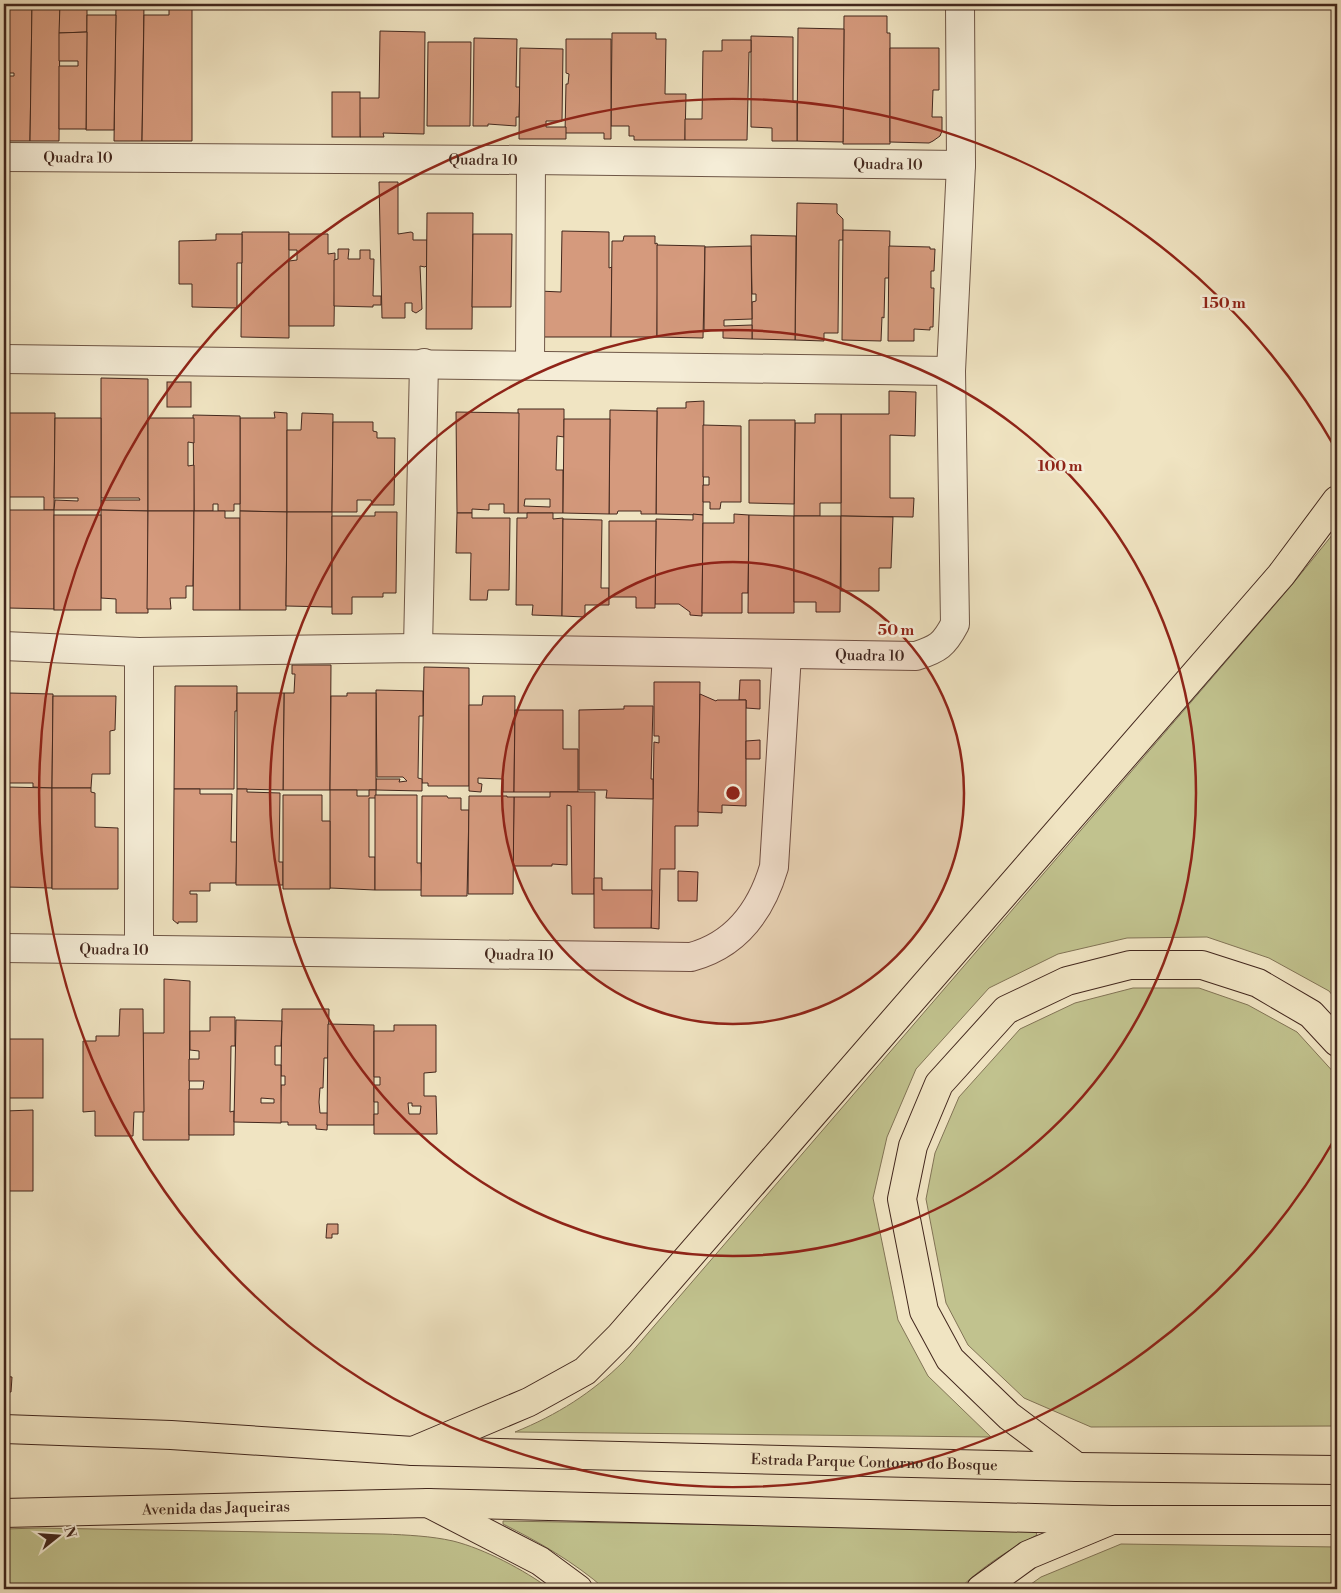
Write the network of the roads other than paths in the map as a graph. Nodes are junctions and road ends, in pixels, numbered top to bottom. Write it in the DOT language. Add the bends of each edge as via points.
graph roads {
  1 [pos="960,4"];
  2 [pos="4,158"];
  3 [pos="531,160"];
  4 [pos="961,165"];
  5 [pos="4,359"];
  6 [pos="424,363"];
  7 [pos="530,365"];
  8 [pos="951,371"];
  9 [pos="1337,500"];
  10 [pos="4,646"];
  11 [pos="418,648"];
  12 [pos="139,652"];
  13 [pos="787,654"];
  14 [pos="4,948"];
  15 [pos="139,949"];
  16 [pos="1337,1042"];
  17 [pos="4,1429"];
  18 [pos="413,1451"];
  19 [pos="1077,1467"];
  20 [pos="1337,1470"];
  21 [pos="428,1504"];
  22 [pos="4,1513"];
  23 [pos="1112,1520"];
  24 [pos="1337,1520"];
  25 [pos="578,1589"];
  26 [pos="981,1589"];
  1 -- 4 [label="street"];
  2 -- 3 [label="street, Quadra 10"];
  3 -- 4 [label="street, Quadra 10"];
  3 -- 7 [label="street"];
  4 -- 8 [label="street"];
  5 -- 6 [label="street"];
  6 -- 7 [label="street"];
  6 -- 11 [label="street"];
  7 -- 8 [label="street"];
  8 -- 13 [label="street, Quadra 10" via="955,624 948,638 935,650 916,656"];
  9 -- 18 [label="main road" via="1281,575 620,1336 585,1370 529,1402"];
  10 -- 12 [label="street, Quadra 10"];
  11 -- 12 [label="street, Quadra 10"];
  11 -- 13 [label="street, Quadra 10"];
  12 -- 15 [label="street"];
  13 -- 15 [label="street, Quadra 10" via="774,868 756,912 727,941 706,953 691,957"];
  14 -- 15 [label="street, Quadra 10"];
  16 -- 19 [label="main road" via="1312,1014 1258,983 1202,965 1130,965 1067,981 1006,1010 939,1084 913,1146 902,1198 924,1311 950,1358 1009,1416"];
  17 -- 18 [label="main road" via="170,1434"];
  18 -- 19 [label="main road, Estrada Parque Contorno do Bosque"];
  19 -- 20 [label="main road, Estrada Parque Contorno do Bosque"];
  21 -- 22 [label="main road, Avenida das Jaqueiras"];
  21 -- 23 [label="main road"];
  21 -- 25 [label="main road" via="540,1562"];
  23 -- 24 [label="main road"];
  23 -- 26 [label="main road" via="1028,1555"];
}
